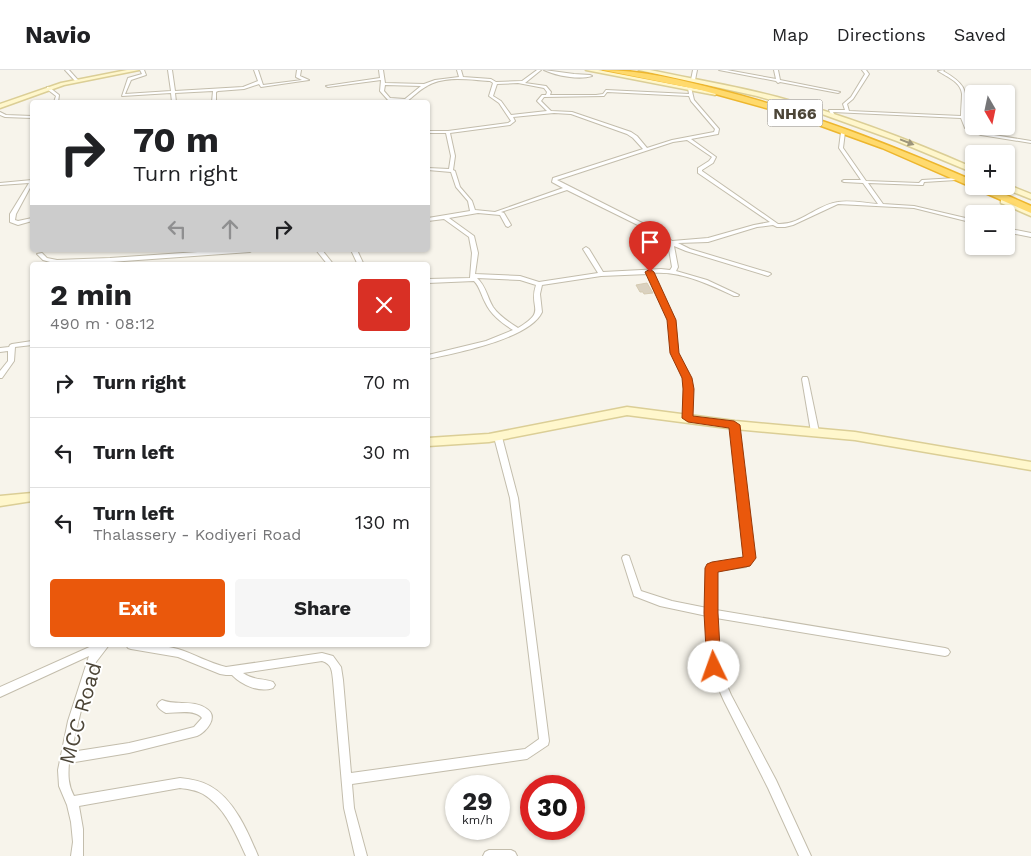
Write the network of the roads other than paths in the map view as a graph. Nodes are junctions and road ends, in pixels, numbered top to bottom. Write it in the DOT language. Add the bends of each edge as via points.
graph roads {
  1 [pos="67,70"];
  2 [pos="136,70"];
  3 [pos="142,70"];
  4 [pos="170,70"];
  5 [pos="256,70"];
  6 [pos="299,70"];
  7 [pos="381,70"];
  8 [pos="459,70"];
  9 [pos="539,70"];
  10 [pos="546,70"];
  11 [pos="607,70"];
  12 [pos="626,70"];
  13 [pos="642,70"];
  14 [pos="695,70"];
  15 [pos="721,70"];
  16 [pos="776,70"];
  17 [pos="864,70"];
  18 [pos="942,70"];
  19 [pos="590,73"];
  20 [pos="461,78"];
  21 [pos="692,80"];
  22 [pos="77,81"];
  23 [pos="260,82"];
  24 [pos="382,82"];
  25 [pos="778,82"];
  26 [pos="495,83"];
  27 [pos="520,83"];
  28 [pos="423,85"];
  29 [pos="328,86"];
  30 [pos="48,88"];
  31 [pos="218,90"];
  32 [pos="691,91"];
  33 [pos="173,92"];
  34 [pos="838,92"];
  35 [pos="547,96"];
  36 [pos="57,100"];
  37 [pos="174,100"];
  38 [pos="214,100"];
  39 [pos="398,100"];
  40 [pos="407,100"];
  41 [pos="0,106"];
  42 [pos="846,111"];
  43 [pos="551,112"];
  44 [pos="0,113"];
  45 [pos="510,116"];
  46 [pos="832,116"];
  47 [pos="30,117"];
  48 [pos="964,117"];
  49 [pos="430,132"];
  50 [pos="448,132"];
  51 [pos="843,132"];
  52 [pos="687,138"];
  53 [pos="1031,142"];
  54 [pos="646,149"];
  55 [pos="965,167"];
  56 [pos="430,169"];
  57 [pos="451,170"];
  58 [pos="965,174"];
  59 [pos="956,179"];
  60 [pos="965,180"];
  61 [pos="30,181"];
  62 [pos="844,181"];
  63 [pos="867,182"];
  64 [pos="0,184"];
  65 [pos="30,184"];
  66 [pos="566,188"];
  67 [pos="1015,190"];
  68 [pos="996,195"];
  69 [pos="1012,195"];
  70 [pos="1031,197"];
  71 [pos="1031,204"];
  72 [pos="881,205"];
  73 [pos="473,212"];
  74 [pos="497,212"];
  75 [pos="1031,212"];
  76 [pos="445,217"];
  77 [pos="965,219"];
  78 [pos="30,220"];
  79 [pos="430,220"];
  80 [pos="774,223"];
  81 [pos="508,225"];
  82 [pos="1015,232"];
  83 [pos="1031,235"];
  84 [pos="671,242"];
  85 [pos="586,249"];
  86 [pos="228,252"];
  87 [pos="321,252"];
  88 [pos="40,254"];
  89 [pos="57,262"];
  90 [pos="120,262"];
  91 [pos="329,262"];
  92 [pos="650,272"];
  93 [pos="672,272"];
  94 [pos="601,274"];
  95 [pos="768,274"];
  96 [pos="473,277"];
  97 [pos="430,281"];
  98 [pos="539,284"];
  99 [pos="736,295"];
  100 [pos="517,330"];
  101 [pos="30,343"];
  102 [pos="12,349"];
  103 [pos="0,350"];
  104 [pos="430,357"];
  105 [pos="0,376"];
  106 [pos="805,379"];
  107 [pos="688,418"];
  108 [pos="734,425"];
  109 [pos="815,432"];
  110 [pos="498,436"];
  111 [pos="430,442"];
  112 [pos="1031,466"];
  113 [pos="30,496"];
  114 [pos="0,501"];
  115 [pos="626,558"];
  116 [pos="711,613"];
  117 [pos="100,647"];
  118 [pos="102,647"];
  119 [pos="144,647"];
  120 [pos="944,652"];
  121 [pos="235,671"];
  122 [pos="270,685"];
  123 [pos="0,692"];
  124 [pos="162,705"];
  125 [pos="65,758"];
  126 [pos="347,779"];
  127 [pos="72,802"];
  128 [pos="77,856"];
  129 [pos="252,856"];
  130 [pos="361,856"];
  131 [pos="489,856"];
  132 [pos="512,856"];
  133 [pos="805,856"];
  1 -- 22 [label="street"];
  2 -- 22 [label="street"];
  3 -- 33 [label="street" via="144,75 129,79 123,94"];
  4 -- 33 [label="street"];
  5 -- 23 [label="street"];
  6 -- 23 [label="street" via="298,77 307,80 261,86"];
  7 -- 24 [label="street"];
  8 -- 20 [label="street"];
  9 -- 27 [label="street"];
  10 -- 19 [label="street" via="582,78"];
  11 -- 60 [label="highway, NH66" via="732,95 826,123"];
  12 -- 58 [label="highway, NH66" via="731,91 786,106 891,143"];
  13 -- 21 [label="street"];
  14 -- 21 [label="street"];
  15 -- 25 [label="street"];
  16 -- 25 [label="street"];
  17 -- 42 [label="street" via="867,74 845,104"];
  18 -- 48 [label="street" via="961,85 965,99"];
  19 -- 32 [label="main road"];
  20 -- 26 [label="street"];
  20 -- 28 [label="street" via="433,80"];
  21 -- 46 [label="street" via="774,98"];
  22 -- 30 [label="street"];
  23 -- 31 [label="street" via="244,88"];
  24 -- 28 [label="street"];
  24 -- 29 [label="street"];
  24 -- 39 [label="street" via="382,91 389,99"];
  25 -- 34 [label="street"];
  26 -- 27 [label="street"];
  26 -- 45 [label="street" via="491,96"];
  27 -- 35 [label="street" via="544,87 550,92"];
  28 -- 40 [label="street"];
  30 -- 36 [label="street" via="58,96"];
  30 -- 41 [label="street"];
  31 -- 33 [label="street"];
  31 -- 38 [label="street" via="214,92"];
  32 -- 35 [label="street" via="606,91 596,96"];
  32 -- 51 [label="street" via="774,109"];
  32 -- 52 [label="street" via="699,110 717,129 716,133"];
  33 -- 37 [label="street"];
  35 -- 43 [label="street" via="539,101"];
  42 -- 46 [label="street" via="830,111"];
  42 -- 48 [label="street"];
  43 -- 45 [label="street"];
  43 -- 54 [label="street" via="578,115 619,129 635,136"];
  44 -- 47 [label="street"];
  45 -- 50 [label="street" via="513,121 509,124"];
  46 -- 55 [label="street, one-way" via="934,152"];
  48 -- 53 [label="street" via="966,126 972,130"];
  49 -- 50 [label="street"];
  50 -- 57 [label="street" via="453,156"];
  51 -- 59 [label="street"];
  51 -- 63 [label="street" via="841,148"];
  52 -- 54 [label="street"];
  52 -- 80 [label="street" via="714,157 700,172"];
  54 -- 66 [label="street" via="555,179"];
  56 -- 57 [label="street"];
  57 -- 73 [label="street"];
  59 -- 63 [label="street" via="929,179 921,184"];
  59 -- 75 [label="street"];
  61 -- 64 [label="street"];
  62 -- 63 [label="street"];
  63 -- 72 [label="street"];
  65 -- 78 [label="street" via="12,221"];
  66 -- 74 [label="street"];
  66 -- 84 [label="street"];
  67 -- 70 [label="street"];
  68 -- 75 [label="highway"];
  69 -- 71 [label="highway"];
  72 -- 77 [label="street" via="926,208"];
  72 -- 80 [label="street" via="838,203 783,226"];
  73 -- 74 [label="street"];
  73 -- 76 [label="street"];
  74 -- 81 [label="street" via="506,218"];
  76 -- 79 [label="street"];
  76 -- 96 [label="street" via="471,236 476,254"];
  80 -- 84 [label="street" via="708,240"];
  82 -- 83 [label="street"];
  84 -- 93 [label="street" via="676,267"];
  84 -- 95 [label="street"];
  85 -- 94 [label="street"];
  86 -- 90 [label="street"];
  87 -- 91 [label="street"];
  88 -- 89 [label="street"];
  92 -- 93 [label="street"];
  92 -- 94 [label="street"];
  92 -- 107 [label="street" via="672,320 674,353 687,378"];
  93 -- 99 [label="street" via="692,276"];
  94 -- 98 [label="street"];
  96 -- 97 [label="street"];
  96 -- 98 [label="street" via="520,278"];
  96 -- 100 [label="street" via="480,282 485,298 497,316"];
  98 -- 100 [label="street" via="536,295 539,314"];
  100 -- 104 [label="street" via="474,348"];
  101 -- 102 [label="street" via="12,346"];
  102 -- 103 [label="street"];
  102 -- 105 [label="street" via="11,360"];
  106 -- 109 [label="street"];
  107 -- 108 [label="main road"];
  107 -- 110 [label="main road" via="627,410"];
  108 -- 109 [label="main road"];
  108 -- 116 [label="street" via="750,558 746,562 712,568"];
  109 -- 112 [label="main road"];
  110 -- 111 [label="main road"];
  110 -- 126 [label="street" via="514,498 544,741 527,754"];
  113 -- 114 [label="street"];
  115 -- 116 [label="street" via="637,593"];
  116 -- 120 [label="street"];
  116 -- 133 [label="street" via="714,667"];
  117 -- 123 [label="street"];
  118 -- 125 [label="street, MCC Road" via="93,658"];
  119 -- 121 [label="street" via="176,652 214,669"];
  121 -- 122 [label="street" via="251,683"];
  121 -- 126 [label="street" via="322,657 330,659 336,667 338,680"];
  124 -- 125 [label="street" via="205,712 207,720 197,731 130,748"];
  125 -- 127 [label="street, MCC Road" via="62,778"];
  126 -- 130 [label="street" via="349,808"];
  127 -- 128 [label="street, MCC Road" via="77,817"];
  127 -- 129 [label="street" via="194,783 207,789 227,807"];
  131 -- 132 [label="street"];
}
